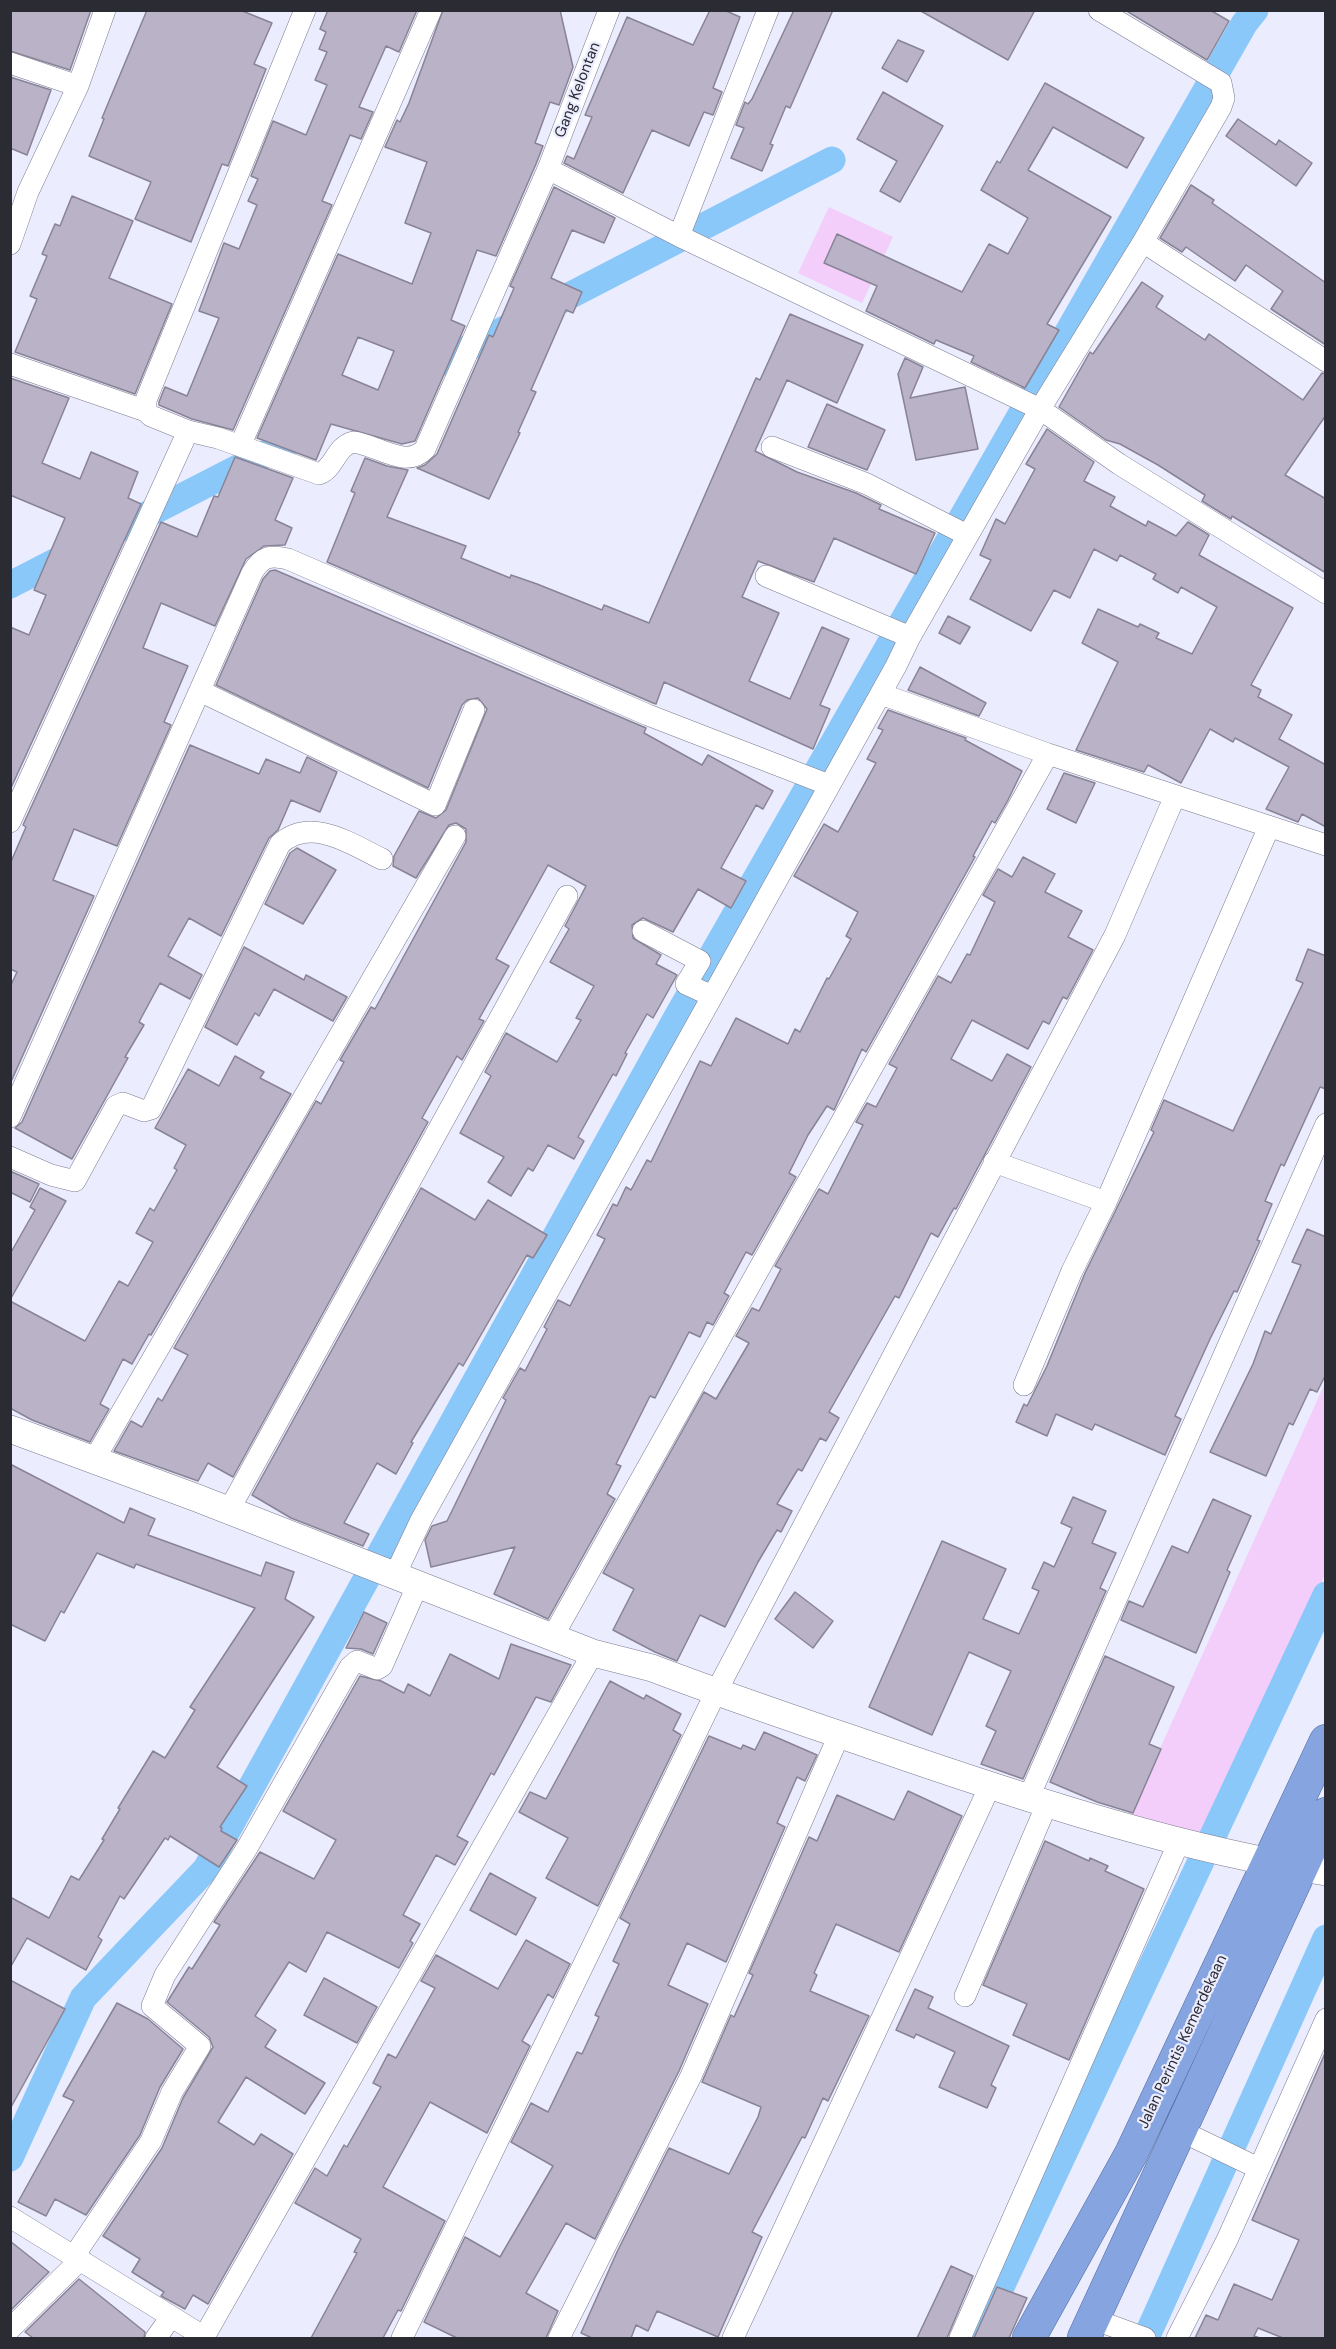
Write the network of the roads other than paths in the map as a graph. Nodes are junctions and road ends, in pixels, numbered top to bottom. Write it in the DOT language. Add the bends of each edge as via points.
graph roads {
  1 [pos="105,10"];
  2 [pos="305,10"];
  3 [pos="431,10"];
  4 [pos="609,10"];
  5 [pos="768,10"];
  6 [pos="1099,10"];
  7 [pos="10,63"];
  8 [pos="78,86"];
  9 [pos="548,169"];
  10 [pos="19,188"];
  11 [pos="679,236"];
  12 [pos="1143,242"];
  13 [pos="10,244"];
  14 [pos="1326,361"];
  15 [pos="10,364"];
  16 [pos="1040,409"];
  17 [pos="146,411"];
  18 [pos="188,431"];
  19 [pos="240,446"];
  20 [pos="772,447"];
  21 [pos="964,533"];
  22 [pos="766,576"];
  23 [pos="1326,593"];
  24 [pos="906,635"];
  25 [pos="200,691"];
  26 [pos="881,694"];
  27 [pos="474,710"];
  28 [pos="1048,754"];
  29 [pos="825,784"];
  30 [pos="1175,796"];
  31 [pos="10,822"];
  32 [pos="1269,826"];
  33 [pos="455,836"];
  34 [pos="1326,845"];
  35 [pos="382,859"];
  36 [pos="567,896"];
  37 [pos="644,931"];
  38 [pos="712,996"];
  39 [pos="10,1117"];
  40 [pos="1326,1124"];
  41 [pos="10,1157"];
  42 [pos="993,1162"];
  43 [pos="1106,1202"];
  44 [pos="1024,1385"];
  45 [pos="10,1429"];
  46 [pos="94,1460"];
  47 [pos="229,1510"];
  48 [pos="401,1578"];
  49 [pos="553,1636"];
  50 [pos="593,1653"];
  51 [pos="716,1692"];
  52 [pos="839,1735"];
  53 [pos="1326,1741"];
  54 [pos="990,1786"];
  55 [pos="1037,1802"];
  56 [pos="1326,1814"];
  57 [pos="1190,1844"];
  58 [pos="1256,1860"];
  59 [pos="1313,1870"];
  60 [pos="965,1996"];
  61 [pos="1326,2019"];
  62 [pos="1188,2135"];
  63 [pos="1251,2164"];
  64 [pos="10,2217"];
  65 [pos="78,2258"];
  66 [pos="171,2317"];
  67 [pos="1093,2327"];
  68 [pos="10,2329"];
  69 [pos="156,2338"];
  70 [pos="205,2338"];
  71 [pos="402,2338"];
  72 [pos="559,2338"];
  73 [pos="733,2338"];
  74 [pos="960,2338"];
  75 [pos="1029,2338"];
  76 [pos="1145,2338"];
  77 [pos="1177,2338"];
  1 -- 8 [label="street"];
  2 -- 17 [label="street" via="150,390"];
  3 -- 19 [label="street"];
  4 -- 9 [label="street, Gang Kelontan"];
  5 -- 11 [label="street"];
  6 -- 12 [label="street" via="1212,78 1224,98"];
  7 -- 8 [label="street"];
  8 -- 10 [label="street"];
  9 -- 11 [label="street"];
  9 -- 19 [label="street, Gang Kelontan" via="425,449 419,455 402,457 353,442 338,450 320,474"];
  10 -- 13 [label="street"];
  11 -- 16 [label="street"];
  12 -- 14 [label="street"];
  12 -- 16 [label="street"];
  15 -- 17 [label="street"];
  16 -- 21 [label="street"];
  16 -- 23 [label="street" via="1119,464"];
  17 -- 18 [label="street"];
  18 -- 19 [label="street"];
  18 -- 31 [label="street"];
  20 -- 21 [label="street" via="867,484"];
  21 -- 24 [label="street"];
  22 -- 24 [label="street"];
  24 -- 26 [label="street"];
  25 -- 27 [label="street" via="435,805"];
  25 -- 29 [label="street" via="257,565 262,559 275,556 648,715"];
  25 -- 39 [label="street"];
  26 -- 28 [label="street"];
  26 -- 29 [label="street"];
  28 -- 30 [label="street"];
  28 -- 49 [label="street"];
  29 -- 38 [label="street"];
  30 -- 32 [label="street"];
  30 -- 42 [label="street" via="1115,935"];
  32 -- 34 [label="street"];
  32 -- 43 [label="street"];
  33 -- 46 [label="street"];
  35 -- 41 [label="street" via="318,831 303,831 286,838 153,1107 144,1111 123,1103 116,1106 75,1181"];
  36 -- 47 [label="street"];
  37 -- 38 [label="street" via="700,961 686,984"];
  38 -- 48 [label="street" via="421,1520"];
  40 -- 55 [label="street"];
  42 -- 43 [label="street"];
  42 -- 51 [label="street"];
  43 -- 44 [label="street"];
  45 -- 46 [label="street"];
  46 -- 47 [label="street"];
  47 -- 48 [label="street"];
  48 -- 49 [label="street"];
  48 -- 65 [label="street" via="382,1666 377,1669 357,1661 350,1667 247,1848 165,1975 152,2006 200,2046 172,2092 151,2141"];
  49 -- 50 [label="street"];
  50 -- 51 [label="street" via="652,1668"];
  50 -- 70 [label="street"];
  51 -- 52 [label="street"];
  51 -- 71 [label="street"];
  52 -- 54 [label="street"];
  52 -- 72 [label="street" via="691,2076"];
  53 -- 58 [label="highway, Jalan Perintis Kemerdekaan"];
  54 -- 55 [label="street"];
  54 -- 73 [label="street"];
  55 -- 57 [label="street"];
  55 -- 60 [label="street"];
  56 -- 59 [label="highway"];
  57 -- 58 [label="street"];
  57 -- 74 [label="street"];
  58 -- 59 [label="street"];
  58 -- 75 [label="highway, Jalan Perintis Kemerdekaan" via="1131,2154"];
  59 -- 62 [label="highway"];
  61 -- 63 [label="street"];
  62 -- 63 [label="street"];
  62 -- 67 [label="highway"];
  63 -- 77 [label="street" via="1227,2240"];
  64 -- 65 [label="street"];
  65 -- 66 [label="street"];
  65 -- 68 [label="street"];
  66 -- 69 [label="street"];
  66 -- 70 [label="street"];
  67 -- 76 [label="street"];
}
